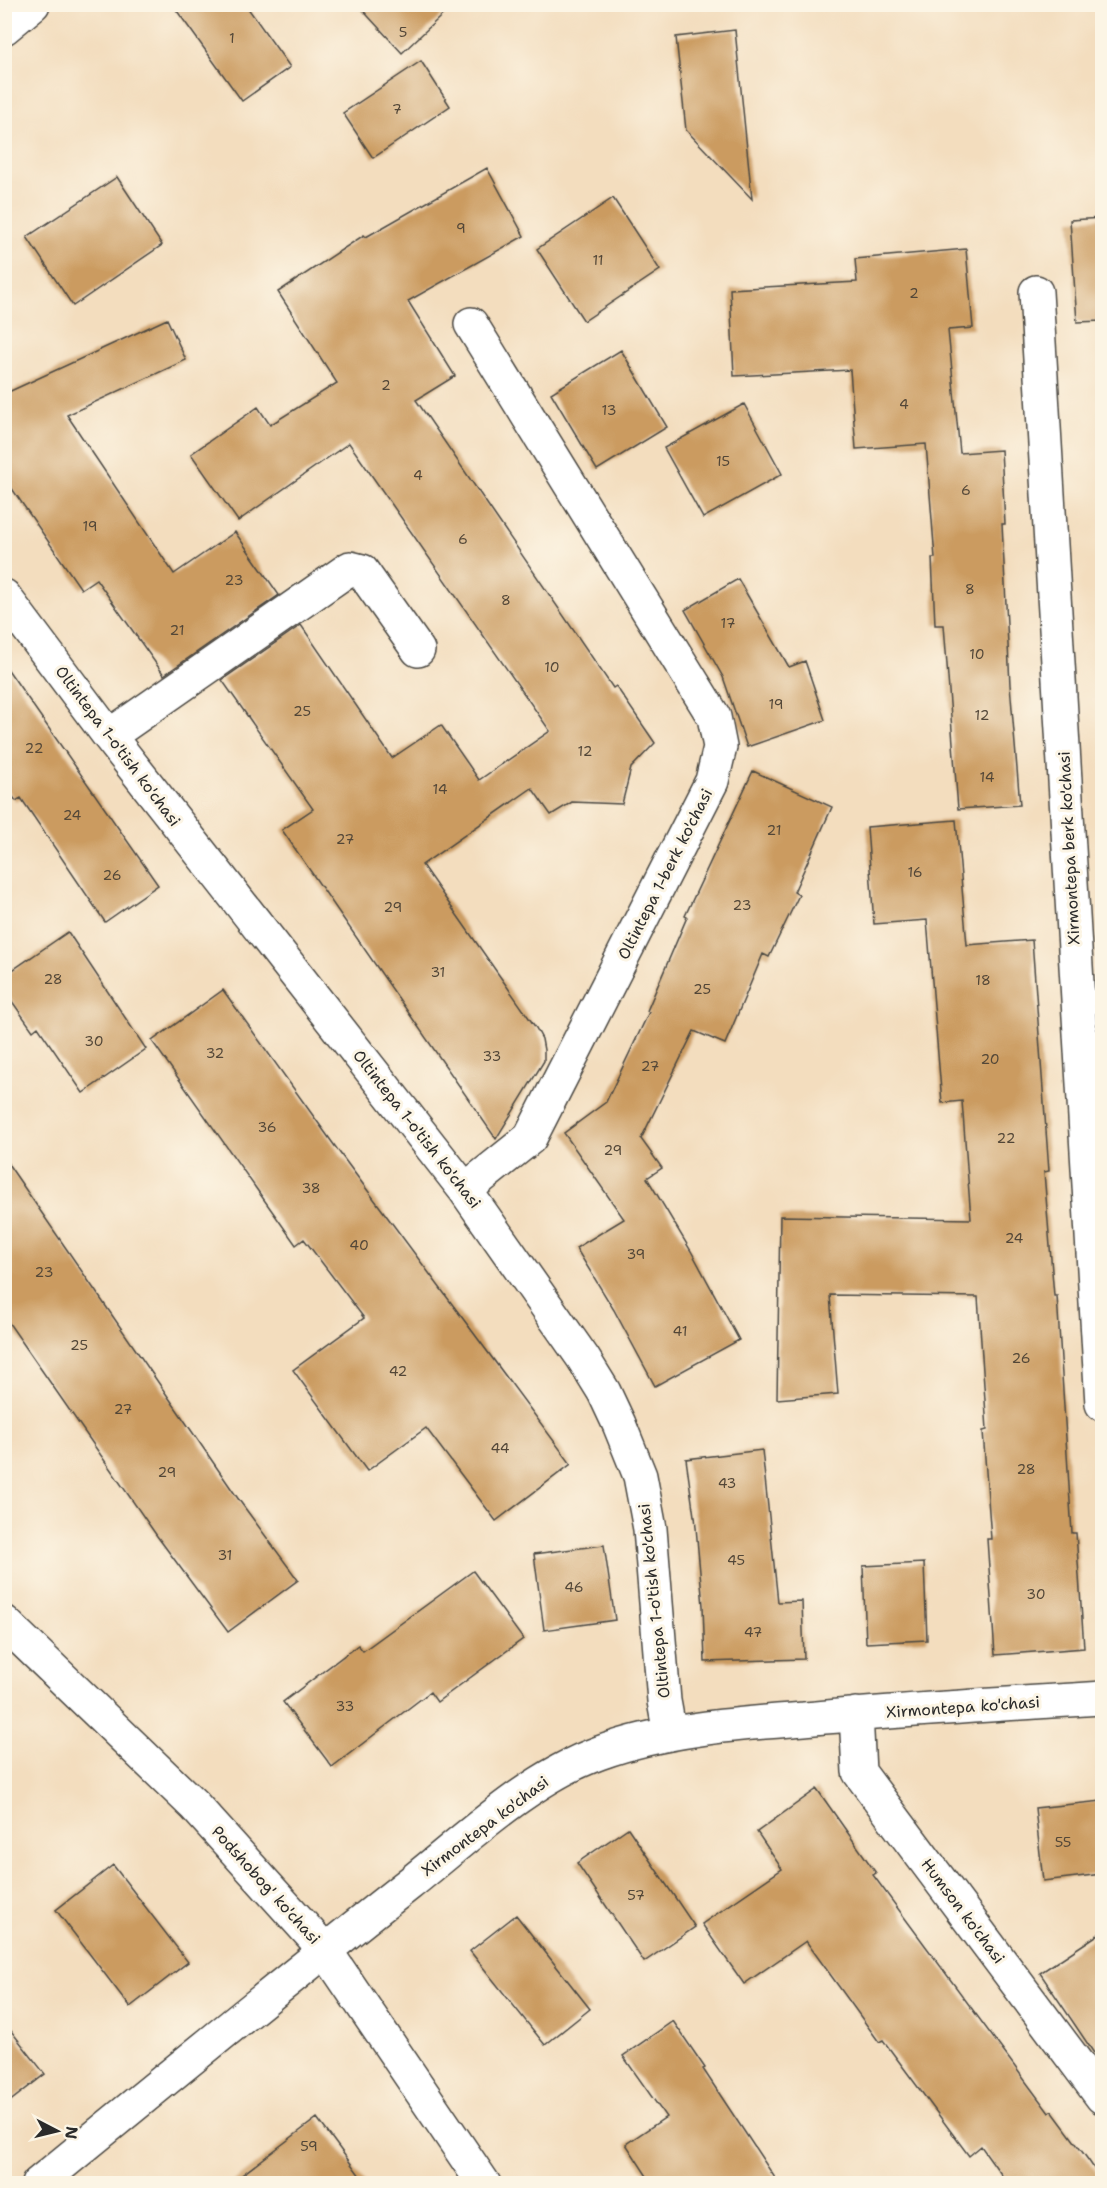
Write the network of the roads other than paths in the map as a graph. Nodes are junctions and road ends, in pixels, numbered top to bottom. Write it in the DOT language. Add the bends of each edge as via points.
graph roads {
  1 [pos="33,4"];
  2 [pos="4,28"];
  3 [pos="1036,292"];
  4 [pos="471,324"];
  5 [pos="4,596"];
  6 [pos="418,650"];
  7 [pos="109,736"];
  8 [pos="465,1190"];
  9 [pos="1102,1404"];
  10 [pos="4,1622"];
  11 [pos="1102,1698"];
  12 [pos="856,1714"];
  13 [pos="669,1734"];
  14 [pos="325,1950"];
  15 [pos="1102,2097"];
  16 [pos="38,2184"];
  17 [pos="484,2184"];
  1 -- 2 [label="street"];
  3 -- 9 [label="street, Xirmontepa berk ko'chasi"];
  4 -- 8 [label="street, Oltintepa 1-berk ko'chasi" via="714,717 720,747 712,781 530,1138"];
  5 -- 7 [label="street, Oltintepa 1-o'tish ko'chasi"];
  6 -- 7 [label="street" via="362,571 350,568"];
  7 -- 8 [label="street, Oltintepa 1-o'tish ko'chasi"];
  8 -- 13 [label="street, Oltintepa 1-o'tish ko'chasi" via="583,1358 619,1424 640,1476 650,1528"];
  10 -- 14 [label="street, Podshobog' ko'chasi" via="194,1805"];
  11 -- 12 [label="street, Xirmontepa ko'chasi"];
  12 -- 13 [label="street, Xirmontepa ko'chasi"];
  12 -- 15 [label="street, Humson ko'chasi" via="860,1772"];
  13 -- 14 [label="street, Xirmontepa ko'chasi" via="601,1752 539,1784"];
  14 -- 16 [label="street, Xirmontepa ko'chasi"];
  14 -- 17 [label="street, Podshobog' ko'chasi"];
}
